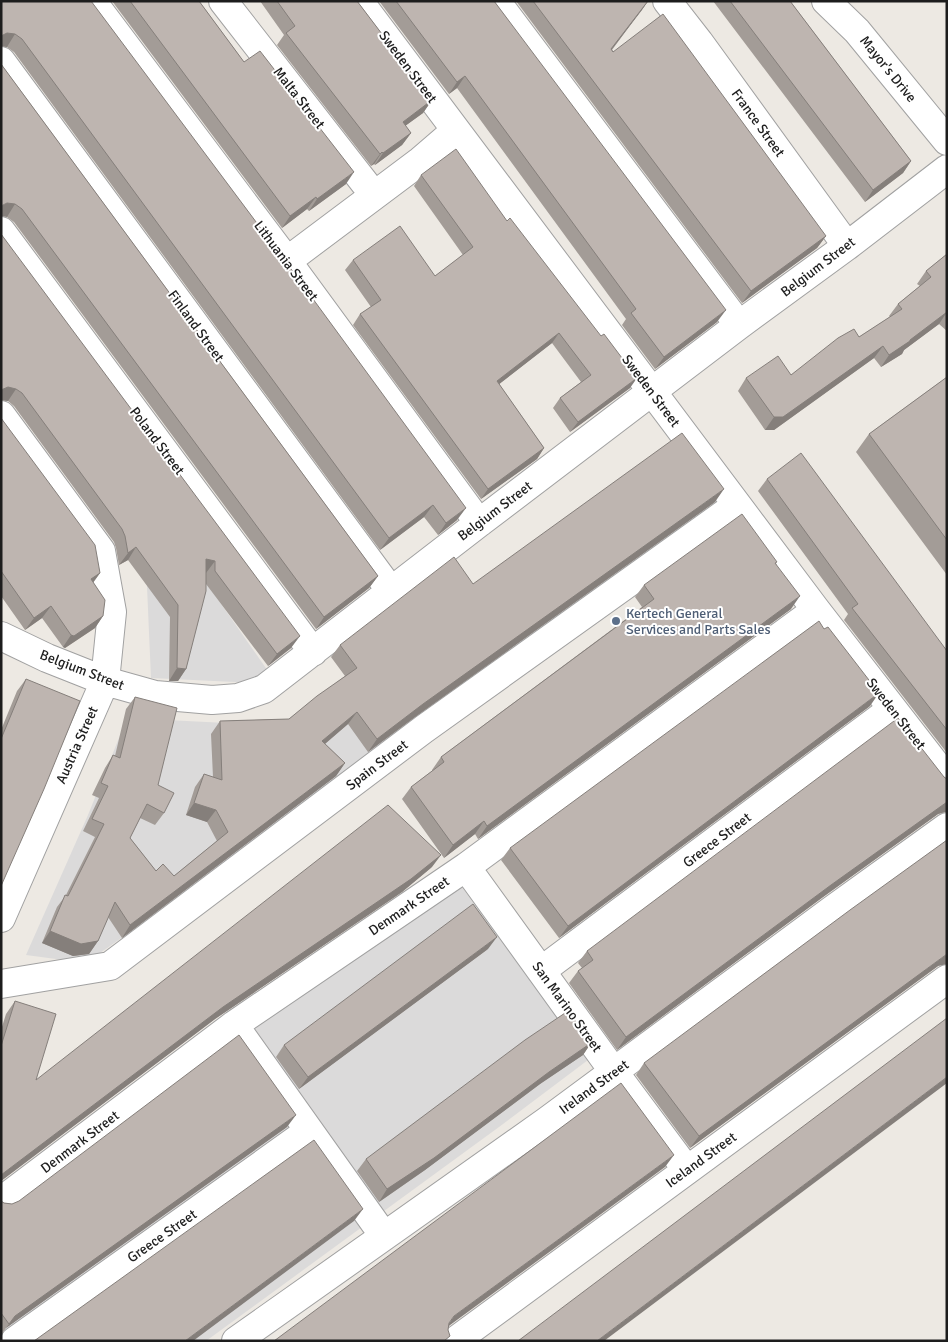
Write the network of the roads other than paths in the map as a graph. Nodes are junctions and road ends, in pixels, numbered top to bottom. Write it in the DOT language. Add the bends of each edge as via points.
graph roads {
  1 [pos="92,1"];
  2 [pos="223,1"];
  3 [pos="358,1"];
  4 [pos="496,1"];
  5 [pos="667,1"];
  6 [pos="826,1"];
  7 [pos="1,61"];
  8 [pos="455,131"];
  9 [pos="947,141"];
  10 [pos="947,169"];
  11 [pos="374,195"];
  12 [pos="1,231"];
  13 [pos="847,246"];
  14 [pos="287,261"];
  15 [pos="739,325"];
  16 [pos="652,392"];
  17 [pos="1,415"];
  18 [pos="737,505"];
  19 [pos="479,523"];
  20 [pos="391,591"];
  21 [pos="816,610"];
  22 [pos="1,636"];
  23 [pos="313,652"];
  24 [pos="105,681"];
  25 [pos="892,709"];
  26 [pos="947,779"];
  27 [pos="947,827"];
  28 [pos="466,867"];
  29 [pos="1,918"];
  30 [pos="541,971"];
  31 [pos="947,978"];
  32 [pos="1,984"];
  33 [pos="234,1025"];
  34 [pos="614,1072"];
  35 [pos="309,1131"];
  36 [pos="687,1170"];
  37 [pos="1,1201"];
  38 [pos="384,1236"];
  39 [pos="15,1341"];
  40 [pos="236,1341"];
  41 [pos="455,1341"];
  1 -- 14 [label="street, Lithuania Street"];
  2 -- 11 [label="street, Malta Street"];
  3 -- 8 [label="street, Sweden Street"];
  4 -- 15 [label="street"];
  5 -- 13 [label="street, France Street"];
  6 -- 9 [label="street, Mayor's Drive" via="857,31"];
  7 -- 20 [label="street, Finland Street"];
  8 -- 11 [label="street"];
  8 -- 16 [label="street, Sweden Street"];
  10 -- 13 [label="street, Belgium Street"];
  11 -- 14 [label="street"];
  12 -- 23 [label="street, Poland Street"];
  13 -- 15 [label="street, Belgium Street"];
  14 -- 19 [label="street, Lithuania Street"];
  15 -- 16 [label="street, Belgium Street"];
  16 -- 18 [label="street, Sweden Street"];
  16 -- 19 [label="street, Belgium Street"];
  17 -- 24 [label="street, Austria Street" via="100,551 112,612"];
  18 -- 21 [label="street, Sweden Street"];
  18 -- 32 [label="street, Spain Street" via="424,729 110,966"];
  19 -- 20 [label="street, Belgium Street"];
  20 -- 23 [label="street, Belgium Street"];
  21 -- 25 [label="street, Sweden Street"];
  21 -- 28 [label="street, Denmark Street"];
  22 -- 24 [label="street, Belgium Street"];
  23 -- 24 [label="street, Belgium Street" via="264,689 238,698 212,700 155,695"];
  24 -- 29 [label="street, Austria Street"];
  25 -- 26 [label="street, Sweden Street"];
  25 -- 30 [label="street, Greece Street"];
  27 -- 34 [label="street, Ireland Street"];
  28 -- 30 [label="street, San Marino Street"];
  28 -- 33 [label="street, Denmark Street"];
  30 -- 34 [label="street, San Marino Street"];
  31 -- 36 [label="street, Iceland Street"];
  33 -- 35 [label="street"];
  33 -- 37 [label="street, Denmark Street"];
  34 -- 36 [label="street, San Marino Street"];
  34 -- 38 [label="street, Ireland Street"];
  35 -- 38 [label="street"];
  35 -- 39 [label="street, Greece Street"];
  36 -- 41 [label="street, Iceland Street"];
  38 -- 40 [label="street, Ireland Street"];
}
